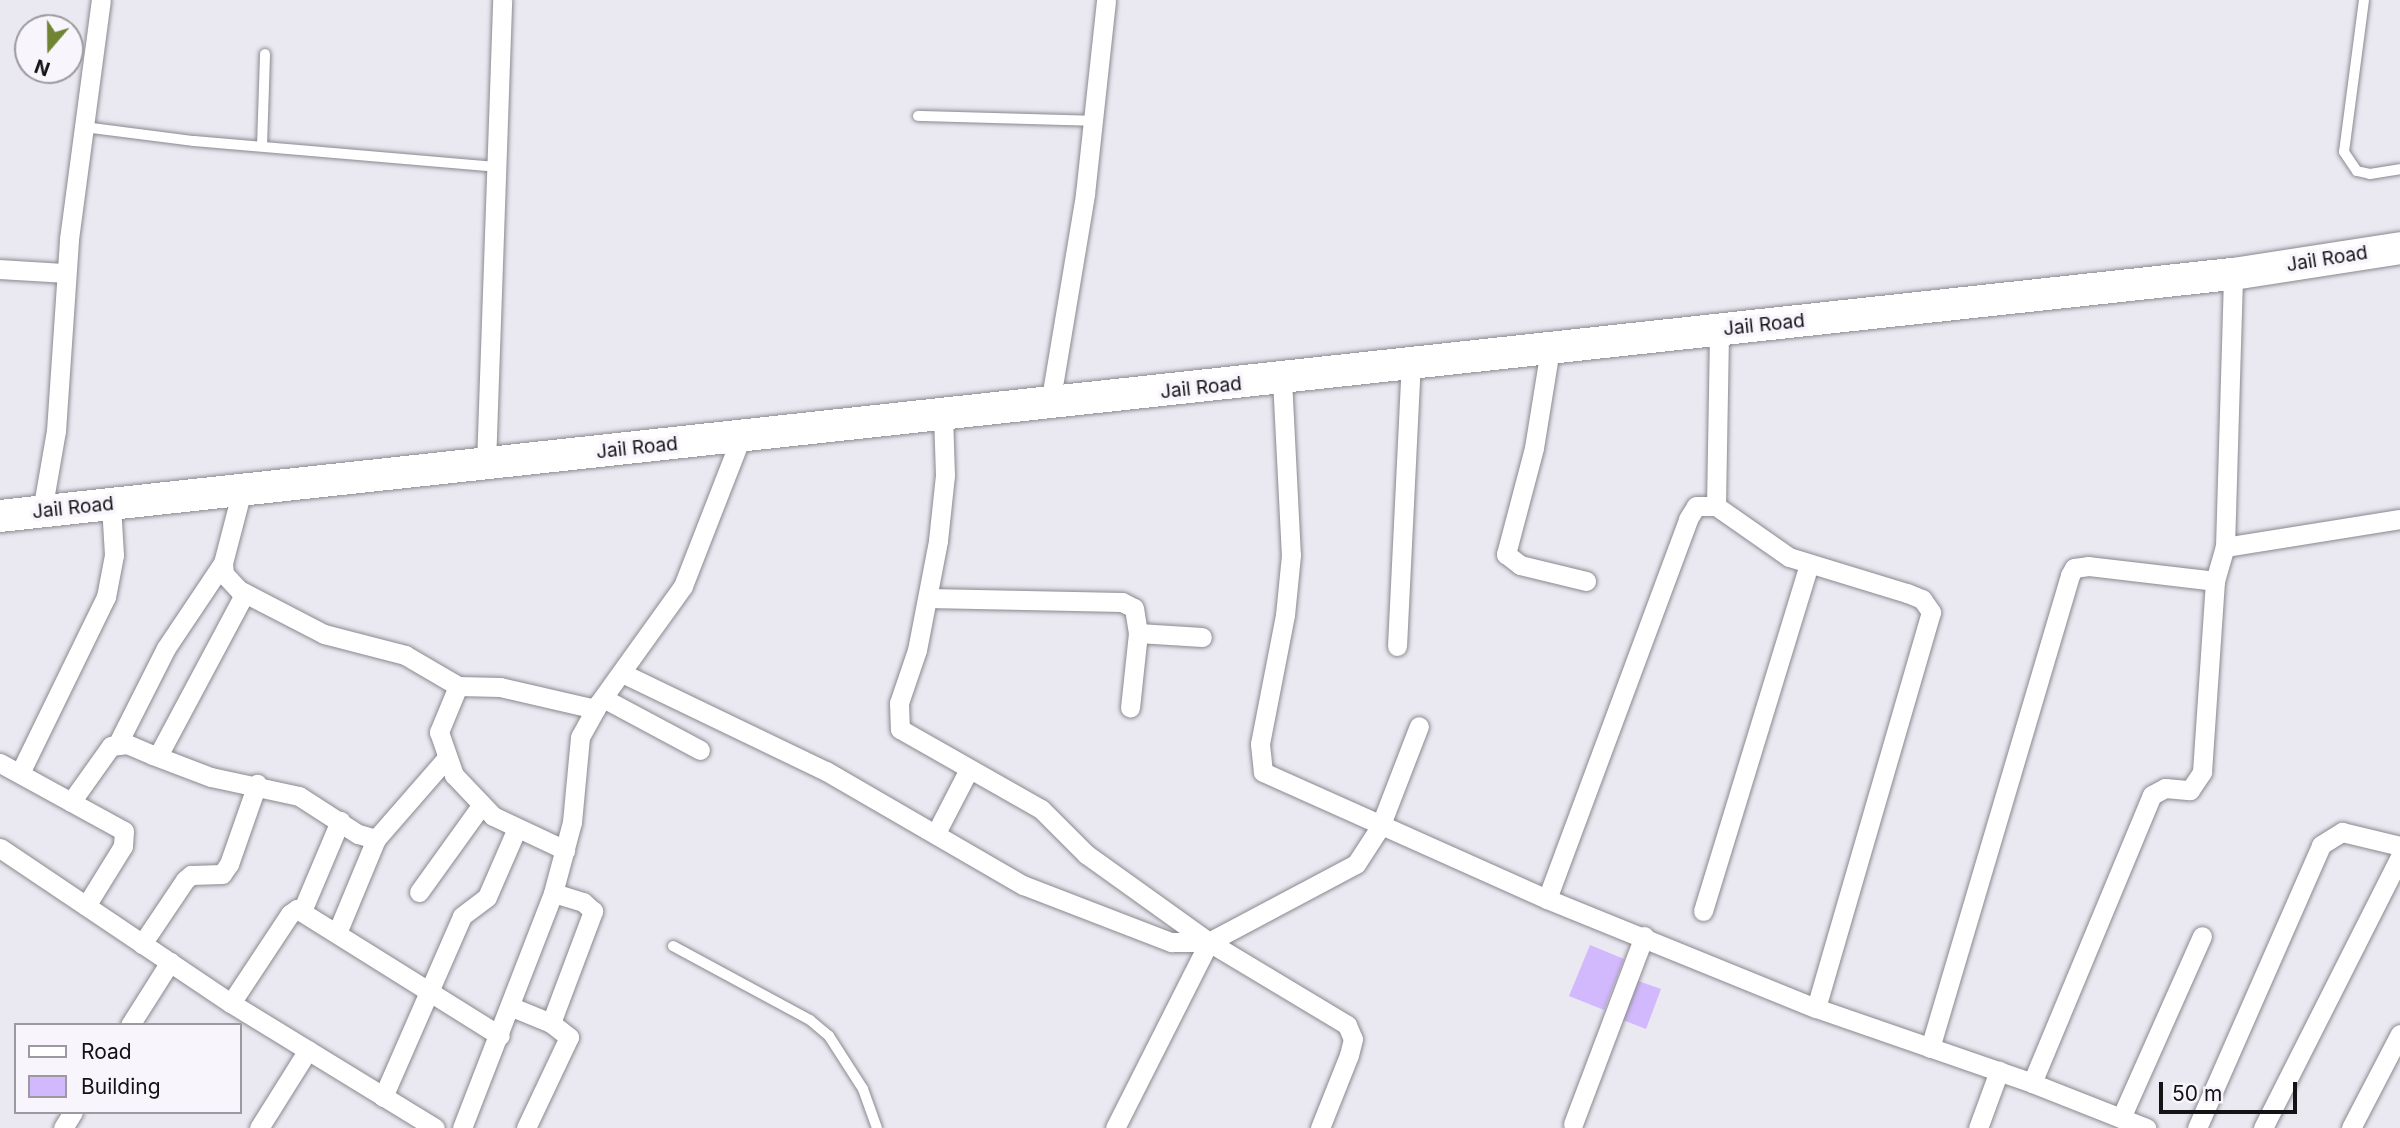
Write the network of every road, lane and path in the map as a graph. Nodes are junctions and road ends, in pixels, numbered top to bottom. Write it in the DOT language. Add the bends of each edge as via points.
graph roads {
  1 [pos="102,0"];
  2 [pos="502,0"];
  3 [pos="1106,0"];
  4 [pos="2364,0"];
  5 [pos="265,54"];
  6 [pos="918,116"];
  7 [pos="1095,121"];
  8 [pos="84,127"];
  9 [pos="262,146"];
  10 [pos="2399,166"];
  11 [pos="496,167"];
  12 [pos="2400,248"];
  13 [pos="0,270"];
  14 [pos="66,273"];
  15 [pos="2233,274"];
  16 [pos="1719,330"];
  17 [pos="1550,349"];
  18 [pos="1411,364"];
  19 [pos="1282,379"];
  20 [pos="1050,404"];
  21 [pos="943,415"];
  22 [pos="741,437"];
  23 [pos="486,464"];
  24 [pos="242,490"];
  25 [pos="111,504"];
  26 [pos="1716,506"];
  27 [pos="42,511"];
  28 [pos="0,516"];
  29 [pos="2400,519"];
  30 [pos="2225,547"];
  31 [pos="223,563"];
  32 [pos="1808,567"];
  33 [pos="1586,581"];
  34 [pos="2215,581"];
  35 [pos="245,593"];
  36 [pos="928,598"];
  37 [pos="1138,633"];
  38 [pos="1202,637"];
  39 [pos="1397,646"];
  40 [pos="622,673"];
  41 [pos="458,686"];
  42 [pos="599,704"];
  43 [pos="1130,708"];
  44 [pos="1419,726"];
  45 [pos="118,743"];
  46 [pos="700,750"];
  47 [pos="153,755"];
  48 [pos="445,760"];
  49 [pos="0,763"];
  50 [pos="969,769"];
  51 [pos="20,773"];
  52 [pos="257,784"];
  53 [pos="71,802"];
  54 [pos="480,807"];
  55 [pos="340,821"];
  56 [pos="1380,827"];
  57 [pos="517,828"];
  58 [pos="936,833"];
  59 [pos="376,839"];
  60 [pos="2400,846"];
  61 [pos="0,848"];
  62 [pos="565,850"];
  63 [pos="2400,857"];
  64 [pos="419,892"];
  65 [pos="553,893"];
  66 [pos="1547,899"];
  67 [pos="86,906"];
  68 [pos="302,911"];
  69 [pos="1703,911"];
  70 [pos="337,933"];
  71 [pos="1644,936"];
  72 [pos="2202,936"];
  73 [pos="1209,942"];
  74 [pos="142,944"];
  75 [pos="673,946"];
  76 [pos="170,962"];
  77 [pos="427,991"];
  78 [pos="231,1003"];
  79 [pos="512,1007"];
  80 [pos="1815,1008"];
  81 [pos="131,1023"];
  82 [pos="551,1023"];
  83 [pos="2400,1034"];
  84 [pos="500,1035"];
  85 [pos="1930,1048"];
  86 [pos="308,1050"];
  87 [pos="1999,1071"];
  88 [pos="2032,1083"];
  89 [pos="383,1097"];
  90 [pos="2121,1118"];
  91 [pos="1573,1124"];
  92 [pos="258,1128"];
  93 [pos="435,1128"];
  94 [pos="462,1128"];
  95 [pos="526,1128"];
  96 [pos="877,1128"];
  97 [pos="1115,1128"];
  98 [pos="1320,1128"];
  99 [pos="1978,1128"];
  100 [pos="2146,1128"];
  101 [pos="2197,1128"];
  102 [pos="2263,1128"];
  103 [pos="2351,1128"];
  1 -- 8 [label="street"];
  2 -- 11 [label="street"];
  3 -- 7 [label="street"];
  4 -- 10 [label="lane" via="2344,152 2357,171 2370,174"];
  5 -- 9 [label="lane"];
  6 -- 7 [label="lane"];
  7 -- 20 [label="street" via="1067,321"];
  8 -- 9 [label="lane"];
  8 -- 14 [label="street"];
  9 -- 11 [label="lane"];
  11 -- 23 [label="street"];
  12 -- 15 [label="main road, Jail Road"];
  13 -- 14 [label="street"];
  14 -- 27 [label="street" via="56,431"];
  15 -- 16 [label="main road, Jail Road"];
  15 -- 30 [label="street"];
  16 -- 17 [label="main road, Jail Road"];
  16 -- 26 [label="street"];
  17 -- 18 [label="main road, Jail Road"];
  17 -- 33 [label="street" via="1534,448 1506,554 1520,565"];
  18 -- 19 [label="main road, Jail Road"];
  18 -- 39 [label="street"];
  19 -- 20 [label="main road, Jail Road"];
  19 -- 56 [label="street" via="1291,555 1260,760 1263,772 1275,780"];
  20 -- 21 [label="main road, Jail Road"];
  21 -- 22 [label="main road, Jail Road"];
  21 -- 36 [label="street" via="944,495"];
  22 -- 23 [label="main road, Jail Road"];
  22 -- 40 [label="street" via="683,586"];
  23 -- 24 [label="main road, Jail Road"];
  24 -- 25 [label="main road, Jail Road"];
  24 -- 31 [label="street"];
  25 -- 27 [label="main road, Jail Road"];
  25 -- 51 [label="street" via="114,555 106,597"];
  26 -- 32 [label="street"];
  26 -- 66 [label="street" via="1696,506 1688,519"];
  27 -- 28 [label="main road, Jail Road"];
  29 -- 30 [label="street"];
  30 -- 34 [label="street"];
  31 -- 35 [label="street" via="230,583"];
  31 -- 45 [label="street" via="166,648"];
  32 -- 69 [label="street"];
  32 -- 80 [label="street" via="1908,593 1922,599 1931,612"];
  34 -- 85 [label="street" via="2074,568"];
  34 -- 88 [label="street" via="2202,772 2190,790 2165,788 2152,795"];
  35 -- 41 [label="street" via="324,634 405,655"];
  35 -- 47 [label="street" via="160,752"];
  36 -- 37 [label="street" via="1122,602 1134,608"];
  36 -- 50 [label="street" via="899,703 900,729"];
  37 -- 38 [label="street"];
  37 -- 43 [label="street"];
  40 -- 42 [label="street"];
  40 -- 58 [label="street" via="826,771"];
  41 -- 42 [label="street" via="500,687"];
  41 -- 48 [label="street" via="439,732"];
  42 -- 46 [label="street"];
  42 -- 62 [label="street" via="580,737"];
  44 -- 56 [label="street"];
  45 -- 47 [label="street"];
  45 -- 53 [label="street" via="104,753"];
  47 -- 52 [label="street" via="211,776"];
  48 -- 54 [label="street"];
  48 -- 59 [label="street"];
  49 -- 51 [label="street"];
  50 -- 58 [label="street"];
  50 -- 73 [label="street" via="1041,809 1086,854"];
  51 -- 53 [label="street"];
  52 -- 55 [label="street" via="299,796"];
  52 -- 74 [label="street" via="222,874 191,874"];
  53 -- 67 [label="street" via="117,826 126,838"];
  54 -- 57 [label="street"];
  54 -- 64 [label="street"];
  55 -- 59 [label="street"];
  55 -- 68 [label="street"];
  56 -- 66 [label="street"];
  56 -- 73 [label="street" via="1367,850 1344,873"];
  57 -- 62 [label="street"];
  57 -- 77 [label="street" via="486,897 462,916"];
  58 -- 73 [label="street" via="1054,899 1171,943"];
  59 -- 70 [label="street"];
  60 -- 101 [label="street" via="2342,832 2321,845"];
  61 -- 67 [label="street"];
  62 -- 65 [label="street"];
  63 -- 102 [label="street"];
  65 -- 79 [label="street"];
  65 -- 82 [label="street" via="583,902 593,911"];
  66 -- 71 [label="street"];
  67 -- 74 [label="street"];
  68 -- 70 [label="street"];
  68 -- 78 [label="street" via="290,914"];
  70 -- 77 [label="street"];
  71 -- 80 [label="street"];
  71 -- 91 [label="street"];
  72 -- 90 [label="street"];
  73 -- 97 [label="street"];
  73 -- 98 [label="street" via="1347,1025 1353,1039 1349,1055"];
  74 -- 76 [label="street"];
  75 -- 96 [label="lane" via="810,1020 829,1036 863,1088"];
  76 -- 78 [label="street"];
  76 -- 81 [label="street"];
  77 -- 84 [label="street"];
  77 -- 89 [label="street"];
  78 -- 86 [label="street"];
  79 -- 82 [label="street"];
  79 -- 84 [label="street"];
  80 -- 85 [label="street"];
  82 -- 95 [label="street" via="565,1031 568,1046"];
  83 -- 103 [label="street"];
  84 -- 94 [label="street"];
  85 -- 87 [label="street"];
  86 -- 89 [label="street"];
  86 -- 92 [label="street"];
  87 -- 88 [label="street"];
  87 -- 99 [label="street"];
  88 -- 90 [label="street"];
  89 -- 93 [label="street"];
  90 -- 100 [label="street"];
}
